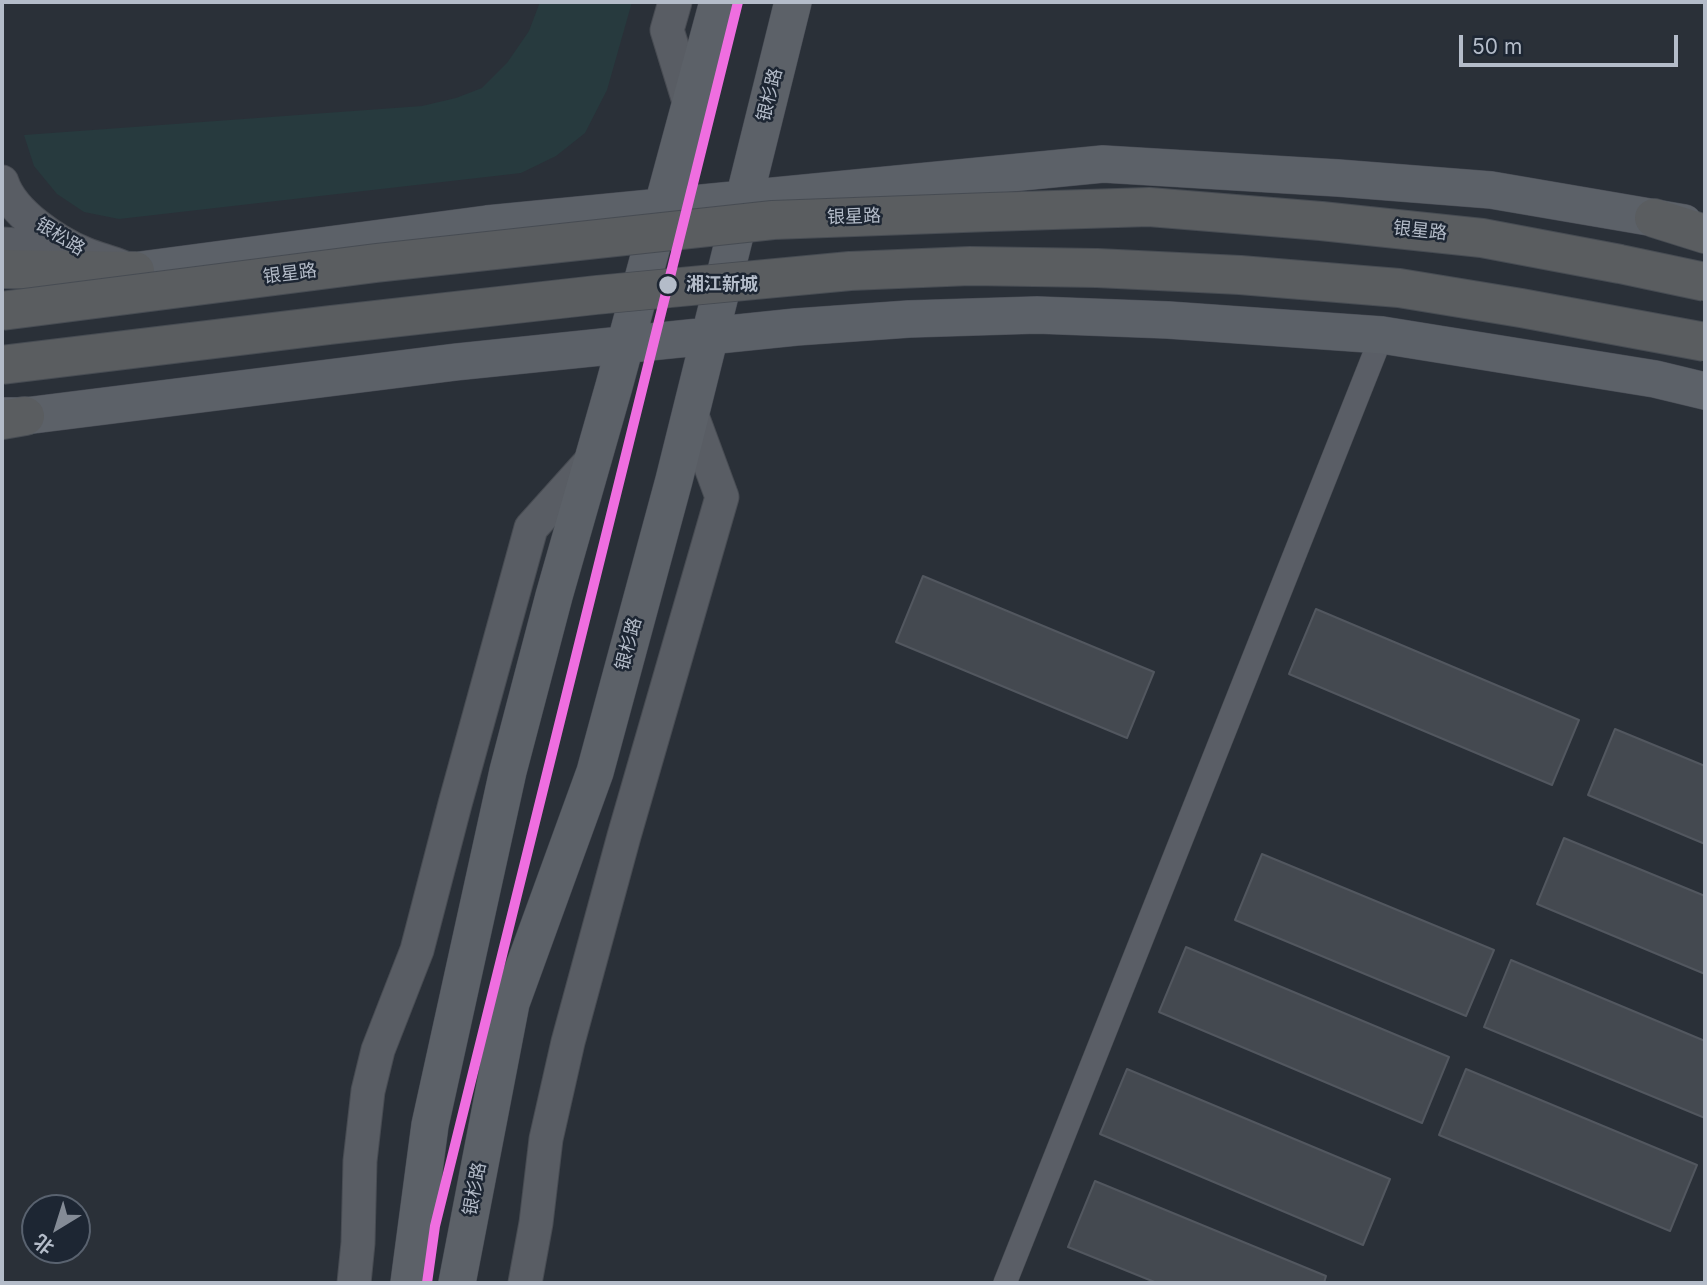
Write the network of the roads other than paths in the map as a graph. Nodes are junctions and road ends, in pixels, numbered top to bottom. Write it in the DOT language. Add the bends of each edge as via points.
graph roads {
  1 [pos="675,2"];
  2 [pos="718,2"];
  3 [pos="810,2"];
  4 [pos="789,17"];
  5 [pos="690,106"];
  6 [pos="2,182"];
  7 [pos="744,199"];
  8 [pos="662,207"];
  9 [pos="1654,218"];
  10 [pos="1705,226"];
  11 [pos="1705,234"];
  12 [pos="2,244"];
  13 [pos="2,270"];
  14 [pos="135,271"];
  15 [pos="1705,282"];
  16 [pos="2,288"];
  17 [pos="2,311"];
  18 [pos="1382,335"];
  19 [pos="710,336"];
  20 [pos="1705,342"];
  21 [pos="625,345"];
  22 [pos="2,365"];
  23 [pos="1705,391"];
  24 [pos="691,413"];
  25 [pos="9,417"];
  26 [pos="593,458"];
  27 [pos="354,1283"];
  28 [pos="410,1283"];
  29 [pos="457,1283"];
  30 [pos="526,1283"];
  31 [pos="1005,1283"];
  1 -- 5 [label="street" via="667,30"];
  2 -- 5 [label="main road"];
  3 -- 4 [label="street"];
  4 -- 7 [label="main road, 银杉路"];
  5 -- 8 [label="main road"];
  6 -- 14 [label="street, 银松路" via="20,211 54,237 85,254"];
  7 -- 8 [label="main road, 银星路"];
  7 -- 9 [label="main road, 银星路" via="1103,164 1491,190"];
  7 -- 19 [label="main road, 银杉路"];
  8 -- 14 [label="main road, 银星路" via="486,224"];
  8 -- 21 [label="main road"];
  9 -- 10 [label="main road, 银星路"];
  9 -- 11 [label="highway"];
  12 -- 14 [label="street"];
  13 -- 14 [label="highway"];
  14 -- 16 [label="main road, 银星路"];
  15 -- 17 [label="highway, 银星路, bridge" via="1482,238 1149,207 773,220 376,263"];
  18 -- 19 [label="main road" via="1037,316 909,319"];
  18 -- 23 [label="main road"];
  18 -- 31 [label="street"];
  19 -- 21 [label="main road"];
  19 -- 24 [label="main road, 银杉路"];
  20 -- 22 [label="highway, bridge" via="1399,288 1214,273 970,266 850,271 597,295"];
  21 -- 25 [label="main road"];
  21 -- 26 [label="main road"];
  24 -- 29 [label="main road, 银杉路" via="595,772 511,1003"];
  24 -- 30 [label="street" via="722,497 568,1042 546,1139"];
  26 -- 27 [label="street" via="531,528 417,950 378,1049 360,1161"];
  26 -- 28 [label="main road" via="508,771 430,1125"];
}
